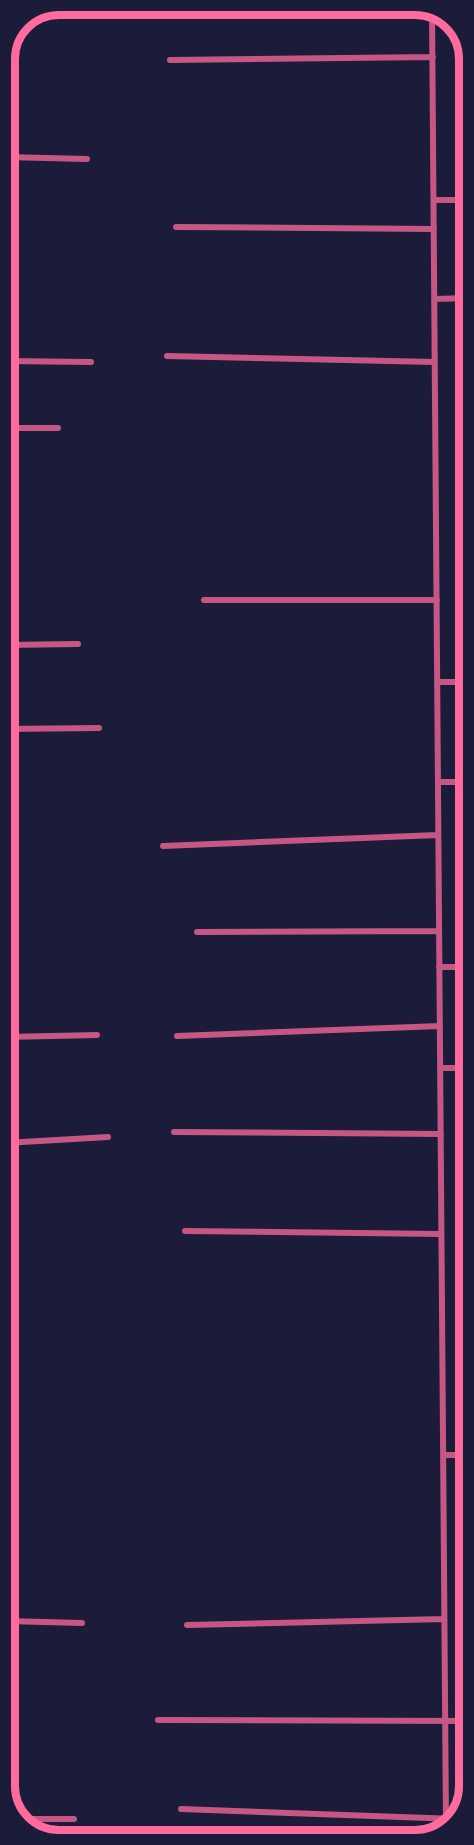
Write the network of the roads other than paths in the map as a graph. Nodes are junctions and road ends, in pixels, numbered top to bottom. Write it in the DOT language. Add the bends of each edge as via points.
graph roads {
  1 [pos="432,18"];
  2 [pos="433,57"];
  3 [pos="170,60"];
  4 [pos="15,157"];
  5 [pos="87,159"];
  6 [pos="434,200"];
  7 [pos="459,200"];
  8 [pos="176,227"];
  9 [pos="434,229"];
  10 [pos="459,298"];
  11 [pos="434,299"];
  12 [pos="167,356"];
  13 [pos="15,361"];
  14 [pos="91,362"];
  15 [pos="435,362"];
  16 [pos="15,428"];
  17 [pos="58,428"];
  18 [pos="204,600"];
  19 [pos="437,600"];
  20 [pos="78,644"];
  21 [pos="15,645"];
  22 [pos="437,682"];
  23 [pos="459,682"];
  24 [pos="99,728"];
  25 [pos="15,729"];
  26 [pos="438,782"];
  27 [pos="459,782"];
  28 [pos="438,835"];
  29 [pos="163,846"];
  30 [pos="439,931"];
  31 [pos="197,932"];
  32 [pos="439,967"];
  33 [pos="459,967"];
  34 [pos="440,1026"];
  35 [pos="97,1035"];
  36 [pos="177,1036"];
  37 [pos="15,1037"];
  38 [pos="440,1068"];
  39 [pos="459,1068"];
  40 [pos="174,1132"];
  41 [pos="441,1134"];
  42 [pos="108,1137"];
  43 [pos="15,1142"];
  44 [pos="185,1231"];
  45 [pos="441,1234"];
  46 [pos="443,1455"];
  47 [pos="459,1455"];
  48 [pos="444,1619"];
  49 [pos="15,1621"];
  50 [pos="81,1623"];
  51 [pos="187,1625"];
  52 [pos="158,1720"];
  53 [pos="445,1721"];
  54 [pos="459,1721"];
  55 [pos="180,1809"];
  56 [pos="446,1817"];
  57 [pos="30,1819"];
  58 [pos="74,1819"];
  59 [pos="444,1819"];
  1 -- 2 [label="street"];
  2 -- 3 [label="street"];
  2 -- 6 [label="street"];
  4 -- 5 [label="street"];
  6 -- 7 [label="street"];
  6 -- 9 [label="street"];
  8 -- 9 [label="street"];
  9 -- 11 [label="street"];
  10 -- 11 [label="street"];
  11 -- 15 [label="street"];
  12 -- 15 [label="street"];
  13 -- 14 [label="street"];
  15 -- 19 [label="street"];
  16 -- 17 [label="street"];
  18 -- 19 [label="street"];
  19 -- 22 [label="street"];
  20 -- 21 [label="street"];
  22 -- 23 [label="street"];
  22 -- 26 [label="street"];
  24 -- 25 [label="street"];
  26 -- 27 [label="street"];
  26 -- 28 [label="street"];
  28 -- 29 [label="street"];
  28 -- 30 [label="street"];
  30 -- 31 [label="street"];
  30 -- 32 [label="street"];
  32 -- 33 [label="street"];
  32 -- 34 [label="street"];
  34 -- 36 [label="street"];
  34 -- 38 [label="street"];
  35 -- 37 [label="street"];
  38 -- 39 [label="street"];
  38 -- 41 [label="street"];
  40 -- 41 [label="street"];
  41 -- 45 [label="street"];
  42 -- 43 [label="street"];
  44 -- 45 [label="street"];
  45 -- 46 [label="street"];
  46 -- 47 [label="street"];
  46 -- 48 [label="street"];
  48 -- 51 [label="street"];
  48 -- 53 [label="street"];
  49 -- 50 [label="street"];
  52 -- 53 [label="street"];
  53 -- 54 [label="street"];
  53 -- 56 [label="street"];
  55 -- 59 [label="street"];
  57 -- 58 [label="street"];
}
